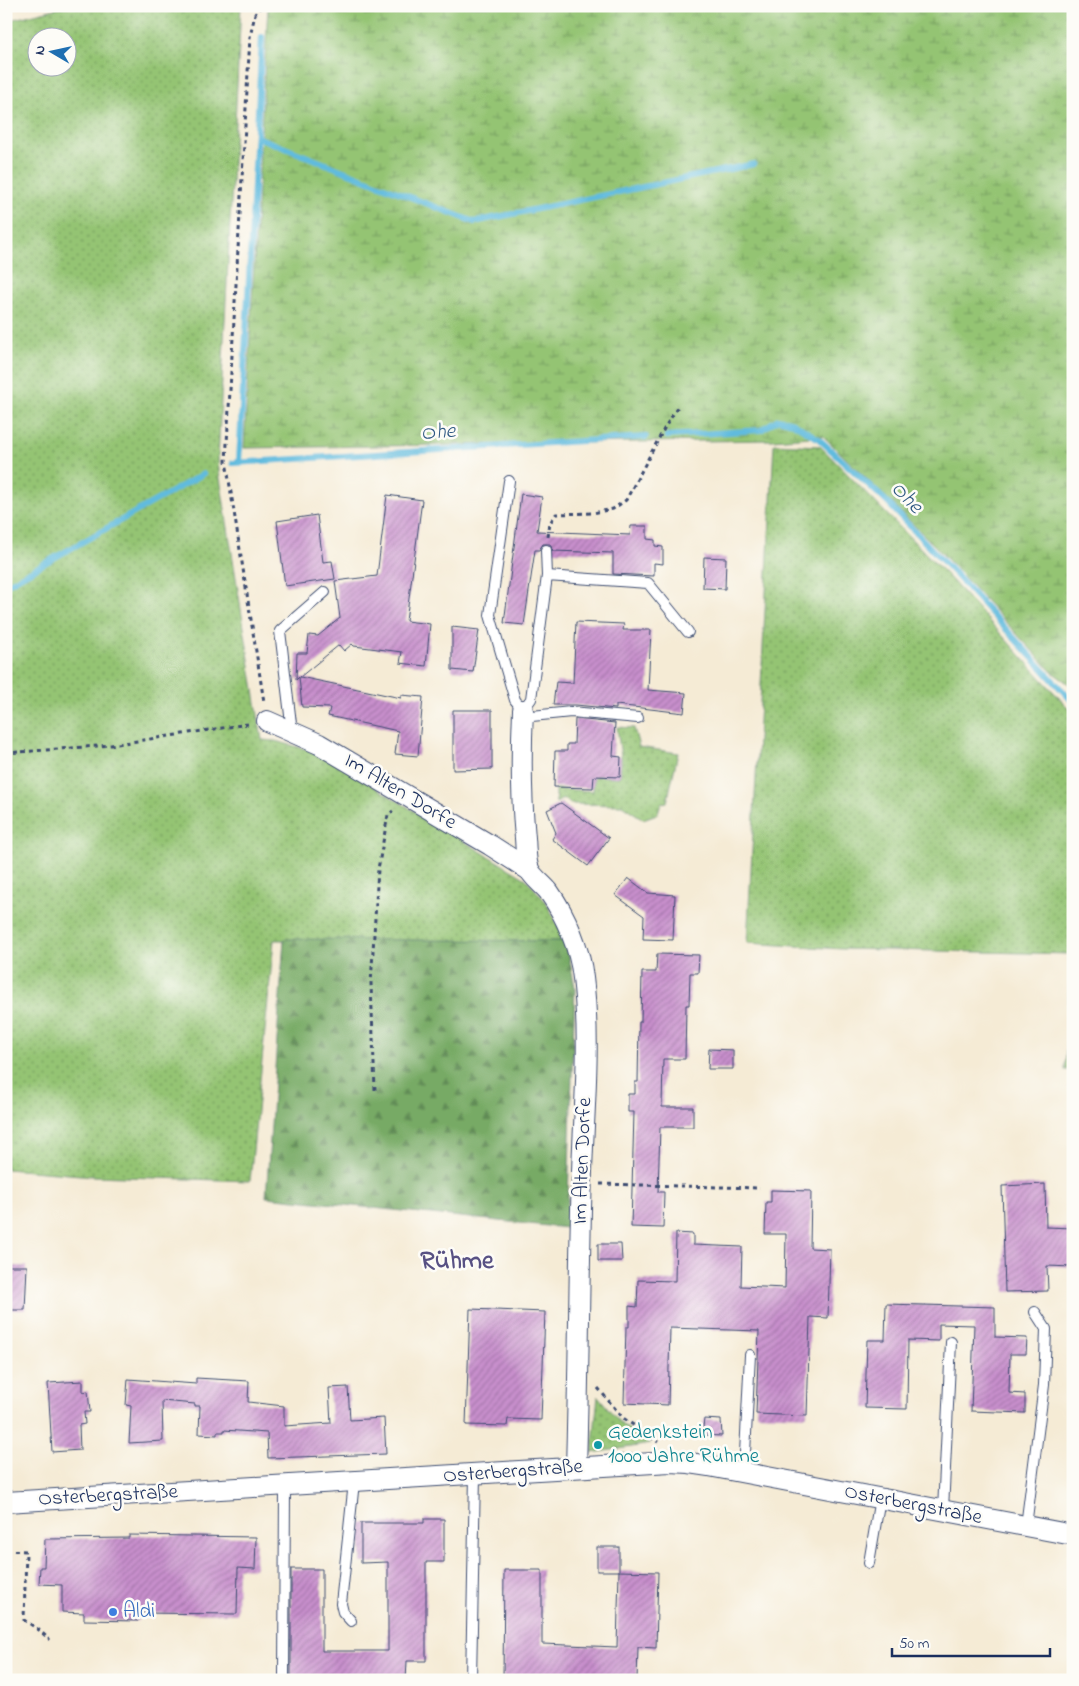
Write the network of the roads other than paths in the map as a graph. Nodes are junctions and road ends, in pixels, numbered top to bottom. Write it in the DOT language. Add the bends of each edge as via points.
graph roads {
  1 [pos="508,481"];
  2 [pos="546,550"];
  3 [pos="547,576"];
  4 [pos="325,592"];
  5 [pos="688,632"];
  6 [pos="523,714"];
  7 [pos="638,718"];
  8 [pos="267,721"];
  9 [pos="292,732"];
  10 [pos="529,870"];
  11 [pos="1035,1312"];
  12 [pos="951,1342"];
  13 [pos="750,1355"];
  14 [pos="576,1467"];
  15 [pos="744,1473"];
  16 [pos="475,1475"];
  17 [pos="354,1482"];
  18 [pos="285,1486"];
  19 [pos="880,1498"];
  20 [pos="6,1502"];
  21 [pos="943,1510"];
  22 [pos="1026,1526"];
  23 [pos="1073,1535"];
  24 [pos="869,1563"];
  25 [pos="351,1621"];
  26 [pos="284,1680"];
  27 [pos="471,1680"];
  1 -- 6 [label="lane" via="490,615 515,700"];
  2 -- 3 [label="lane"];
  3 -- 5 [label="lane" via="648,583"];
  3 -- 6 [label="lane" via="531,699"];
  4 -- 9 [label="lane" via="280,631"];
  6 -- 7 [label="lane" via="571,712"];
  6 -- 10 [label="street" via="522,811"];
  8 -- 9 [label="street, Im Alten Dorfe"];
  9 -- 10 [label="street, Im Alten Dorfe" via="319,744"];
  10 -- 14 [label="street, Im Alten Dorfe" via="559,908 576,949 585,999 587,1063"];
  11 -- 22 [label="lane" via="1046,1329 1044,1385"];
  12 -- 21 [label="lane"];
  13 -- 15 [label="lane"];
  14 -- 15 [label="street, Osterbergstraße" via="690,1463"];
  14 -- 16 [label="street, Osterbergstraße"];
  15 -- 19 [label="street, Osterbergstraße"];
  16 -- 17 [label="street, Osterbergstraße"];
  16 -- 27 [label="lane"];
  17 -- 18 [label="street, Osterbergstraße"];
  17 -- 25 [label="lane" via="341,1604"];
  18 -- 20 [label="street, Osterbergstraße"];
  18 -- 26 [label="lane"];
  19 -- 21 [label="street, Osterbergstraße"];
  19 -- 24 [label="lane"];
  21 -- 22 [label="street, Osterbergstraße"];
  22 -- 23 [label="street, Osterbergstraße"];
}
